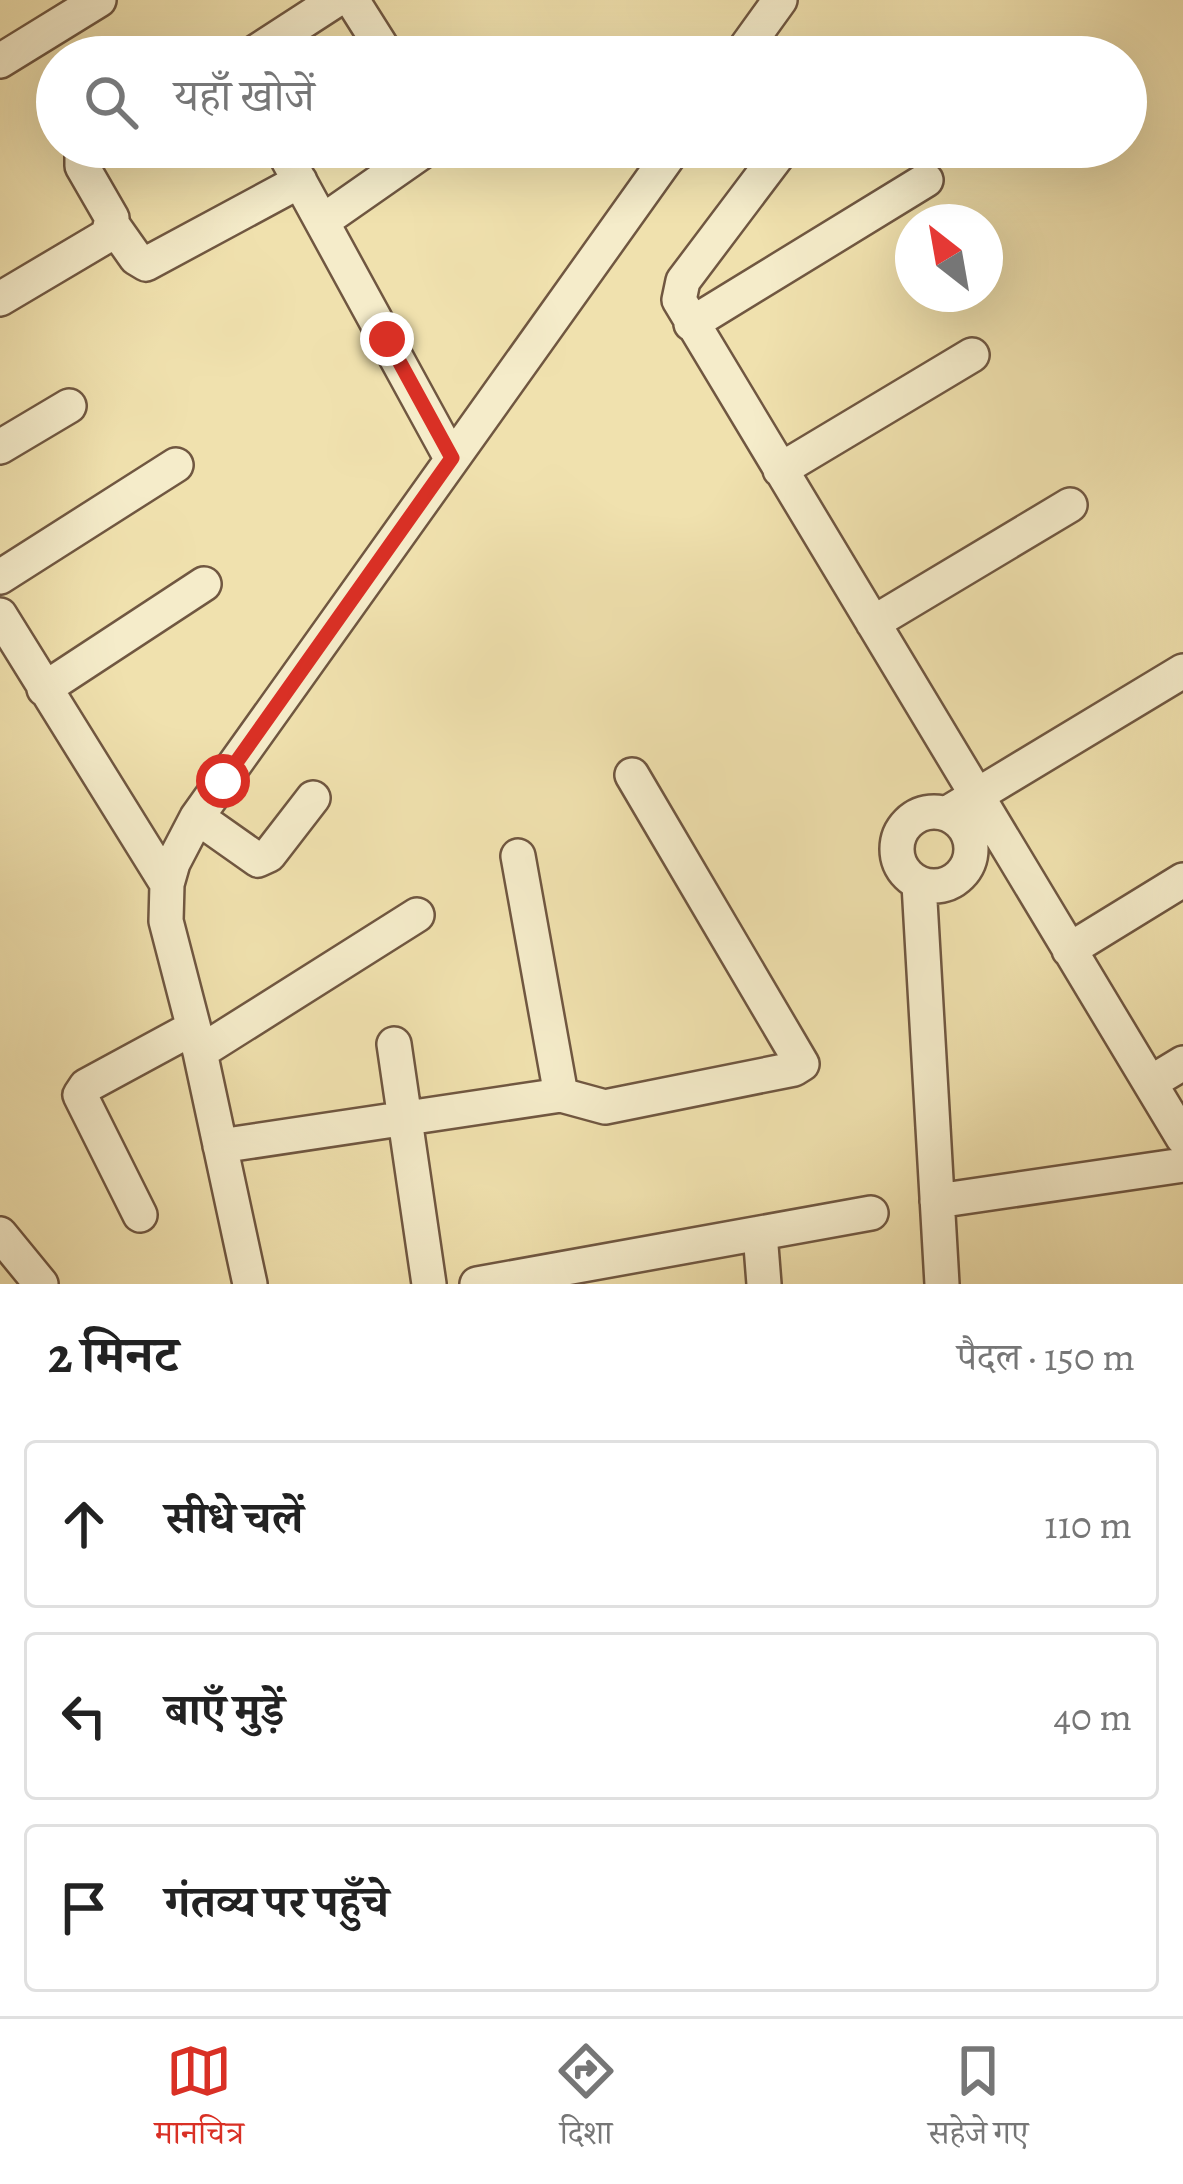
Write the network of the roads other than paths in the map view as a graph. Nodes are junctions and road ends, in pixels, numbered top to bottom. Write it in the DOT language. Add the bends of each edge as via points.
graph roads {
  1 [pos="99,0"];
  2 [pos="336,0"];
  3 [pos="352,0"];
  4 [pos="781,0"];
  5 [pos="41,36"];
  6 [pos="280,36"];
  7 [pos="375,36"];
  8 [pos="755,36"];
  9 [pos="36,39"];
  10 [pos="0,61"];
  11 [pos="83,168"];
  12 [pos="293,168"];
  13 [pos="399,168"];
  14 [pos="660,168"];
  15 [pos="768,168"];
  16 [pos="926,180"];
  17 [pos="301,181"];
  18 [pos="323,221"];
  19 [pos="112,224"];
  20 [pos="5,286"];
  21 [pos="692,324"];
  22 [pos="972,355"];
  23 [pos="69,406"];
  24 [pos="0,447"];
  25 [pos="452,458"];
  26 [pos="176,465"];
  27 [pos="780,470"];
  28 [pos="1070,505"];
  29 [pos="0,577"];
  30 [pos="203,584"];
  31 [pos="874,623"];
  32 [pos="2,624"];
  33 [pos="1183,671"];
  34 [pos="44,689"];
  35 [pos="632,775"];
  36 [pos="976,796"];
  37 [pos="313,798"];
  38 [pos="946,814"];
  39 [pos="197,817"];
  40 [pos="518,856"];
  41 [pos="1183,880"];
  42 [pos="167,884"];
  43 [pos="920,884"];
  44 [pos="417,915"];
  45 [pos="1070,950"];
  46 [pos="197,1040"];
  47 [pos="394,1044"];
  48 [pos="1183,1063"];
  49 [pos="1150,1083"];
  50 [pos="561,1095"];
  51 [pos="403,1120"];
  52 [pos="1183,1138"];
  53 [pos="220,1145"];
  54 [pos="1183,1165"];
  55 [pos="937,1201"];
  56 [pos="871,1213"];
  57 [pos="140,1215"];
  58 [pos="760,1233"];
  59 [pos="0,1234"];
  60 [pos="41,1284"];
  61 [pos="250,1284"];
  62 [pos="429,1284"];
  63 [pos="477,1284"];
  64 [pos="764,1284"];
  65 [pos="942,1284"];
  1 -- 5 [label="street"];
  2 -- 6 [label="street"];
  3 -- 7 [label="street"];
  4 -- 8 [label="street"];
  9 -- 10 [label="street"];
  11 -- 19 [label="street"];
  12 -- 17 [label="street"];
  13 -- 18 [label="street"];
  14 -- 25 [label="street"];
  15 -- 21 [label="street" via="683,281 680,300"];
  16 -- 21 [label="street"];
  17 -- 18 [label="street"];
  17 -- 19 [label="street" via="146,264"];
  18 -- 25 [label="street"];
  19 -- 20 [label="street" via="104,239"];
  21 -- 27 [label="street"];
  22 -- 27 [label="street"];
  23 -- 24 [label="street"];
  25 -- 39 [label="street"];
  26 -- 29 [label="street"];
  27 -- 31 [label="street"];
  28 -- 31 [label="street"];
  30 -- 34 [label="street"];
  31 -- 36 [label="street"];
  32 -- 34 [label="street"];
  33 -- 36 [label="street"];
  34 -- 42 [label="street"];
  35 -- 50 [label="street" via="802,1064 605,1107"];
  36 -- 38 [label="street"];
  36 -- 45 [label="street"];
  37 -- 39 [label="street" via="258,860"];
  38 -- 43 [label="street" via="910,820 897,842 901,867"];
  38 -- 43 [label="street" via="965,828 969,862 943,885"];
  39 -- 42 [label="street"];
  40 -- 50 [label="street"];
  41 -- 45 [label="street"];
  42 -- 46 [label="street" via="170,942"];
  43 -- 55 [label="street"];
  44 -- 46 [label="street"];
  45 -- 49 [label="street"];
  46 -- 53 [label="street"];
  46 -- 57 [label="street" via="80,1095"];
  47 -- 51 [label="street"];
  48 -- 49 [label="street"];
  49 -- 52 [label="street"];
  50 -- 51 [label="street"];
  51 -- 53 [label="street"];
  51 -- 62 [label="street"];
  53 -- 61 [label="street"];
  54 -- 55 [label="street"];
  55 -- 65 [label="street"];
  56 -- 58 [label="street"];
  58 -- 63 [label="street"];
  58 -- 64 [label="street"];
  59 -- 60 [label="street"];
}
